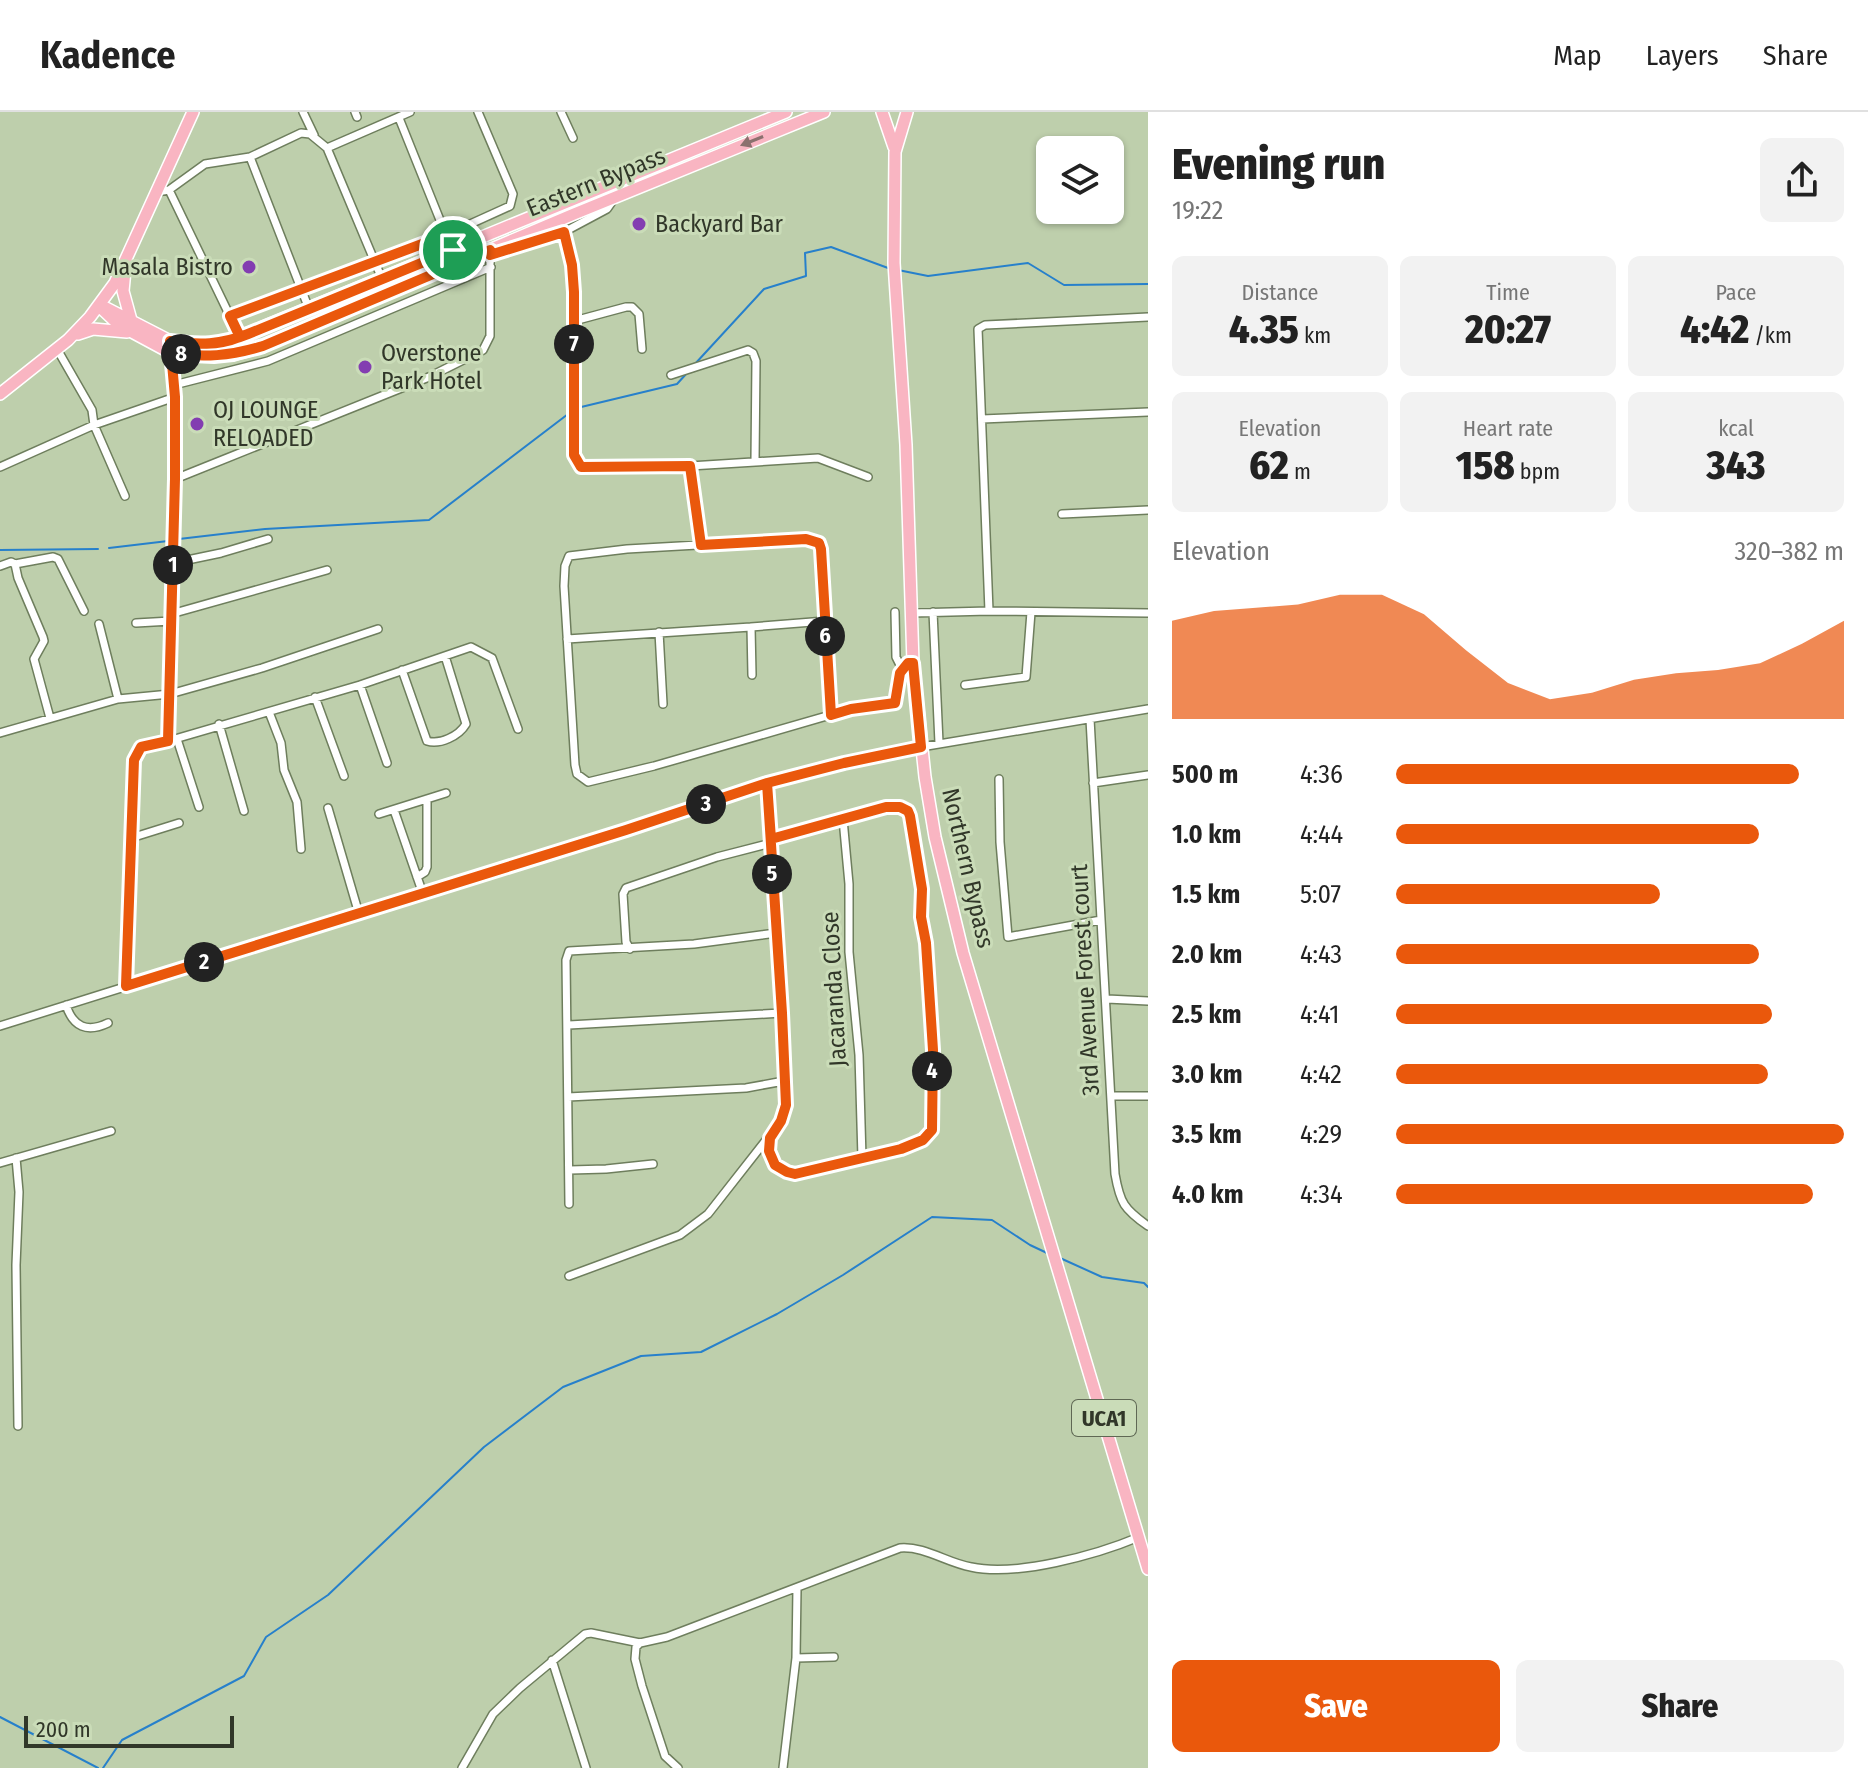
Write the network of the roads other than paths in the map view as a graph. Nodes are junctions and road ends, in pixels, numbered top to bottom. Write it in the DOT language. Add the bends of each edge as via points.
graph roads {
  1 [pos="193,112"];
  2 [pos="303,112"];
  3 [pos="410,112"];
  4 [pos="478,112"];
  5 [pos="561,112"];
  6 [pos="786,112"];
  7 [pos="824,112"];
  8 [pos="882,112"];
  9 [pos="907,112"];
  10 [pos="399,118"];
  11 [pos="315,137"];
  12 [pos="573,138"];
  13 [pos="327,148"];
  14 [pos="895,152"];
  15 [pos="250,157"];
  16 [pos="163,191"];
  17 [pos="615,197"];
  18 [pos="511,202"];
  19 [pos="519,222"];
  20 [pos="564,232"];
  21 [pos="446,235"];
  22 [pos="453,250"];
  23 [pos="490,252"];
  24 [pos="393,255"];
  25 [pos="126,261"];
  26 [pos="374,263"];
  27 [pos="491,267"];
  28 [pos="399,272"];
  29 [pos="382,279"];
  30 [pos="301,289"];
  31 [pos="393,291"];
  32 [pos="99,306"];
  33 [pos="398,306"];
  34 [pos="309,309"];
  35 [pos="230,316"];
  36 [pos="1148,317"];
  37 [pos="574,321"];
  38 [pos="130,326"];
  39 [pos="240,337"];
  40 [pos="70,338"];
  41 [pos="263,346"];
  42 [pos="171,347"];
  43 [pos="57,349"];
  44 [pos="642,349"];
  45 [pos="268,361"];
  46 [pos="671,375"];
  47 [pos="174,385"];
  48 [pos="0,394"];
  49 [pos="175,397"];
  50 [pos="1148,412"];
  51 [pos="982,419"];
  52 [pos="94,425"];
  53 [pos="755,461"];
  54 [pos="690,466"];
  55 [pos="0,467"];
  56 [pos="868,477"];
  57 [pos="175,479"];
  58 [pos="125,496"];
  59 [pos="1148,510"];
  60 [pos="1062,514"];
  61 [pos="268,539"];
  62 [pos="701,545"];
  63 [pos="173,563"];
  64 [pos="15,564"];
  65 [pos="0,566"];
  66 [pos="327,570"];
  67 [pos="84,611"];
  68 [pos="989,611"];
  69 [pos="895,612"];
  70 [pos="933,612"];
  71 [pos="1031,612"];
  72 [pos="912,613"];
  73 [pos="1148,613"];
  74 [pos="171,618"];
  75 [pos="825,621"];
  76 [pos="136,623"];
  77 [pos="99,624"];
  78 [pos="751,627"];
  79 [pos="378,629"];
  80 [pos="659,632"];
  81 [pos="567,639"];
  82 [pos="445,656"];
  83 [pos="907,666"];
  84 [pos="402,670"];
  85 [pos="752,675"];
  86 [pos="360,685"];
  87 [pos="965,685"];
  88 [pos="170,694"];
  89 [pos="315,697"];
  90 [pos="118,699"];
  91 [pos="663,704"];
  92 [pos="1148,709"];
  93 [pos="269,712"];
  94 [pos="831,715"];
  95 [pos="50,718"];
  96 [pos="1090,719"];
  97 [pos="219,724"];
  98 [pos="518,729"];
  99 [pos="0,733"];
  100 [pos="172,740"];
  101 [pos="939,743"];
  102 [pos="921,747"];
  103 [pos="387,763"];
  104 [pos="1148,775"];
  105 [pos="344,776"];
  106 [pos="999,779"];
  107 [pos="767,783"];
  108 [pos="1093,783"];
  109 [pos="446,793"];
  110 [pos="427,799"];
  111 [pos="199,807"];
  112 [pos="328,808"];
  113 [pos="394,810"];
  114 [pos="244,811"];
  115 [pos="379,814"];
  116 [pos="843,819"];
  117 [pos="179,823"];
  118 [pos="131,838"];
  119 [pos="771,841"];
  120 [pos="301,849"];
  121 [pos="417,877"];
  122 [pos="423,894"];
  123 [pos="359,914"];
  124 [pos="1101,920"];
  125 [pos="776,933"];
  126 [pos="630,949"];
  127 [pos="126,986"];
  128 [pos="1107,999"];
  129 [pos="1148,1001"];
  130 [pos="66,1005"];
  131 [pos="782,1013"];
  132 [pos="108,1023"];
  133 [pos="569,1025"];
  134 [pos="0,1026"];
  135 [pos="784,1081"];
  136 [pos="1112,1096"];
  137 [pos="1148,1096"];
  138 [pos="568,1097"];
  139 [pos="111,1131"];
  140 [pos="770,1138"];
  141 [pos="16,1158"];
  142 [pos="862,1158"];
  143 [pos="0,1163"];
  144 [pos="653,1164"];
  145 [pos="570,1170"];
  146 [pos="569,1204"];
  147 [pos="1148,1226"];
  148 [pos="569,1276"];
  149 [pos="18,1426"];
  150 [pos="1139,1537"];
  151 [pos="1146,1552"];
  152 [pos="1148,1569"];
  153 [pos="797,1588"];
  154 [pos="640,1643"];
  155 [pos="834,1657"];
  156 [pos="796,1658"];
  157 [pos="552,1660"];
  158 [pos="462,1768"];
  159 [pos="586,1768"];
  160 [pos="678,1768"];
  161 [pos="783,1768"];
  1 -- 16 [label="main road"];
  2 -- 11 [label="street"];
  3 -- 10 [label="street"];
  4 -- 18 [label="street" via="513,194"];
  5 -- 12 [label="street"];
  6 -- 19 [label="main road, Eastern Bypass"];
  7 -- 17 [label="main road, Eastern Bypass, one-way"];
  8 -- 14 [label="main road, UCA1"];
  9 -- 14 [label="main road, UCA1"];
  10 -- 13 [label="street"];
  10 -- 21 [label="street"];
  11 -- 13 [label="street"];
  11 -- 15 [label="street" via="301,133"];
  13 -- 26 [label="street"];
  14 -- 72 [label="main road, Northern Bypass / UCA1" via="894,263"];
  15 -- 16 [label="street" via="205,164"];
  15 -- 30 [label="street"];
  16 -- 25 [label="main road"];
  16 -- 35 [label="street"];
  17 -- 20 [label="street" via="607,209"];
  17 -- 23 [label="main road, Eastern Bypass"];
  18 -- 19 [label="street"];
  18 -- 21 [label="street"];
  19 -- 22 [label="main road, Eastern Bypass"];
  20 -- 23 [label="street"];
  20 -- 37 [label="street" via="572,265"];
  21 -- 22 [label="street"];
  21 -- 24 [label="street"];
  22 -- 28 [label="main road, Eastern Bypass"];
  23 -- 27 [label="street"];
  23 -- 31 [label="main road, Eastern Bypass"];
  24 -- 26 [label="street"];
  24 -- 28 [label="street"];
  25 -- 32 [label="main road"];
  25 -- 38 [label="main road" via="123,291"];
  26 -- 29 [label="street"];
  26 -- 30 [label="street"];
  27 -- 33 [label="street"];
  27 -- 57 [label="street" via="490,336 483,350 429,377"];
  28 -- 29 [label="main road, Eastern Bypass"];
  29 -- 34 [label="main road, Eastern Bypass"];
  30 -- 34 [label="street"];
  30 -- 35 [label="street"];
  31 -- 33 [label="street"];
  31 -- 41 [label="main road, Eastern Bypass"];
  32 -- 38 [label="main road, Eastern Bypass"];
  32 -- 40 [label="main road"];
  33 -- 45 [label="street"];
  34 -- 39 [label="main road, Eastern Bypass"];
  35 -- 39 [label="street"];
  36 -- 51 [label="street" via="980,327"];
  37 -- 44 [label="street" via="632,307 639,314"];
  37 -- 54 [label="street" via="578,464"];
  38 -- 40 [label="main road" via="93,329"];
  38 -- 42 [label="main road, Eastern Bypass"];
  39 -- 42 [label="main road, Eastern Bypass"];
  40 -- 43 [label="main road"];
  41 -- 42 [label="main road, Eastern Bypass" via="214,357"];
  41 -- 45 [label="street"];
  42 -- 47 [label="street"];
  43 -- 48 [label="main road"];
  43 -- 52 [label="street" via="92,410"];
  45 -- 47 [label="street"];
  46 -- 53 [label="street" via="736,353 753,353"];
  47 -- 49 [label="street"];
  49 -- 52 [label="street"];
  49 -- 57 [label="street"];
  50 -- 51 [label="street"];
  51 -- 68 [label="street"];
  52 -- 55 [label="street"];
  52 -- 58 [label="street"];
  53 -- 54 [label="street"];
  53 -- 56 [label="street" via="818,458"];
  54 -- 62 [label="street"];
  57 -- 63 [label="street"];
  59 -- 60 [label="street"];
  61 -- 63 [label="street"];
  62 -- 75 [label="street" via="815,541 821,549"];
  62 -- 81 [label="street" via="569,556 564,586"];
  63 -- 74 [label="street"];
  64 -- 65 [label="street"];
  64 -- 67 [label="street" via="58,559"];
  64 -- 95 [label="street" via="43,637 34,659"];
  66 -- 74 [label="street"];
  68 -- 70 [label="street"];
  68 -- 71 [label="street"];
  69 -- 83 [label="street" via="896,657"];
  70 -- 72 [label="street"];
  70 -- 101 [label="street"];
  71 -- 73 [label="street"];
  71 -- 87 [label="street" via="1026,677"];
  72 -- 83 [label="main road, Northern Bypass / UCA1"];
  74 -- 76 [label="street"];
  74 -- 88 [label="street"];
  75 -- 78 [label="street"];
  75 -- 94 [label="street"];
  77 -- 90 [label="street"];
  78 -- 80 [label="street"];
  78 -- 85 [label="street"];
  79 -- 88 [label="street"];
  80 -- 81 [label="street"];
  80 -- 91 [label="street"];
  81 -- 94 [label="street" via="575,765 588,782"];
  82 -- 84 [label="street"];
  82 -- 84 [label="street" via="466,724 460,733 435,743 427,741"];
  82 -- 98 [label="street" via="471,647 492,658"];
  83 -- 94 [label="street" via="895,703"];
  83 -- 102 [label="main road, Northern Bypass / UCA1"];
  84 -- 86 [label="street"];
  86 -- 89 [label="street"];
  86 -- 103 [label="street"];
  88 -- 90 [label="street"];
  88 -- 100 [label="street"];
  89 -- 93 [label="street"];
  89 -- 105 [label="street"];
  90 -- 95 [label="street"];
  92 -- 96 [label="street"];
  93 -- 97 [label="street"];
  93 -- 120 [label="street" via="297,802"];
  95 -- 99 [label="street"];
  96 -- 101 [label="street"];
  96 -- 108 [label="street, 3rd Avenue Forest court"];
  97 -- 100 [label="street"];
  97 -- 114 [label="street"];
  100 -- 111 [label="street"];
  100 -- 118 [label="street" via="137,752"];
  101 -- 102 [label="street"];
  102 -- 107 [label="street"];
  102 -- 150 [label="main road, Northern Bypass / UCA1" via="948,893"];
  104 -- 108 [label="street"];
  106 -- 124 [label="street" via="1008,937"];
  107 -- 119 [label="street"];
  107 -- 122 [label="street"];
  108 -- 124 [label="street, 3rd Avenue Forest court"];
  109 -- 110 [label="street"];
  110 -- 113 [label="street"];
  110 -- 121 [label="street" via="427,867"];
  112 -- 123 [label="street"];
  113 -- 115 [label="street"];
  113 -- 121 [label="street"];
  116 -- 119 [label="street"];
  116 -- 142 [label="street, Jacaranda Close"];
  116 -- 142 [label="street" via="886,807 908,811 922,889 933,1050 930,1134 911,1145"];
  117 -- 118 [label="street"];
  118 -- 127 [label="street"];
  119 -- 125 [label="street"];
  119 -- 126 [label="street" via="626,888"];
  121 -- 122 [label="street"];
  122 -- 123 [label="street"];
  123 -- 127 [label="street"];
  124 -- 128 [label="street, 3rd Avenue Forest court"];
  125 -- 126 [label="street"];
  125 -- 131 [label="street"];
  126 -- 133 [label="street" via="569,951"];
  127 -- 130 [label="street"];
  128 -- 129 [label="street"];
  128 -- 136 [label="street, 3rd Avenue Forest court"];
  130 -- 132 [label="street" via="79,1025"];
  130 -- 134 [label="street"];
  131 -- 133 [label="street"];
  131 -- 135 [label="street"];
  133 -- 138 [label="street"];
  135 -- 138 [label="street" via="746,1088"];
  135 -- 140 [label="street" via="784,1115"];
  136 -- 137 [label="street"];
  136 -- 147 [label="street, 3rd Avenue Forest court" via="1120,1199"];
  138 -- 145 [label="street"];
  139 -- 141 [label="street"];
  140 -- 142 [label="street" via="773,1162 791,1174"];
  140 -- 148 [label="street" via="691,1228"];
  141 -- 143 [label="street"];
  141 -- 149 [label="street"];
  144 -- 145 [label="street"];
  145 -- 146 [label="street"];
  150 -- 151 [label="main road, Northern Bypass / UCA1"];
  150 -- 153 [label="street" via="1057,1562 1008,1568 971,1568 916,1548 900,1548"];
  151 -- 152 [label="main road, Northern Bypass / UCA1"];
  153 -- 154 [label="street"];
  153 -- 156 [label="street"];
  154 -- 157 [label="street" via="585,1634"];
  154 -- 160 [label="street" via="635,1659 642,1686 665,1756"];
  155 -- 156 [label="street"];
  156 -- 161 [label="street"];
  157 -- 158 [label="street" via="493,1714"];
  157 -- 159 [label="street"];
}
